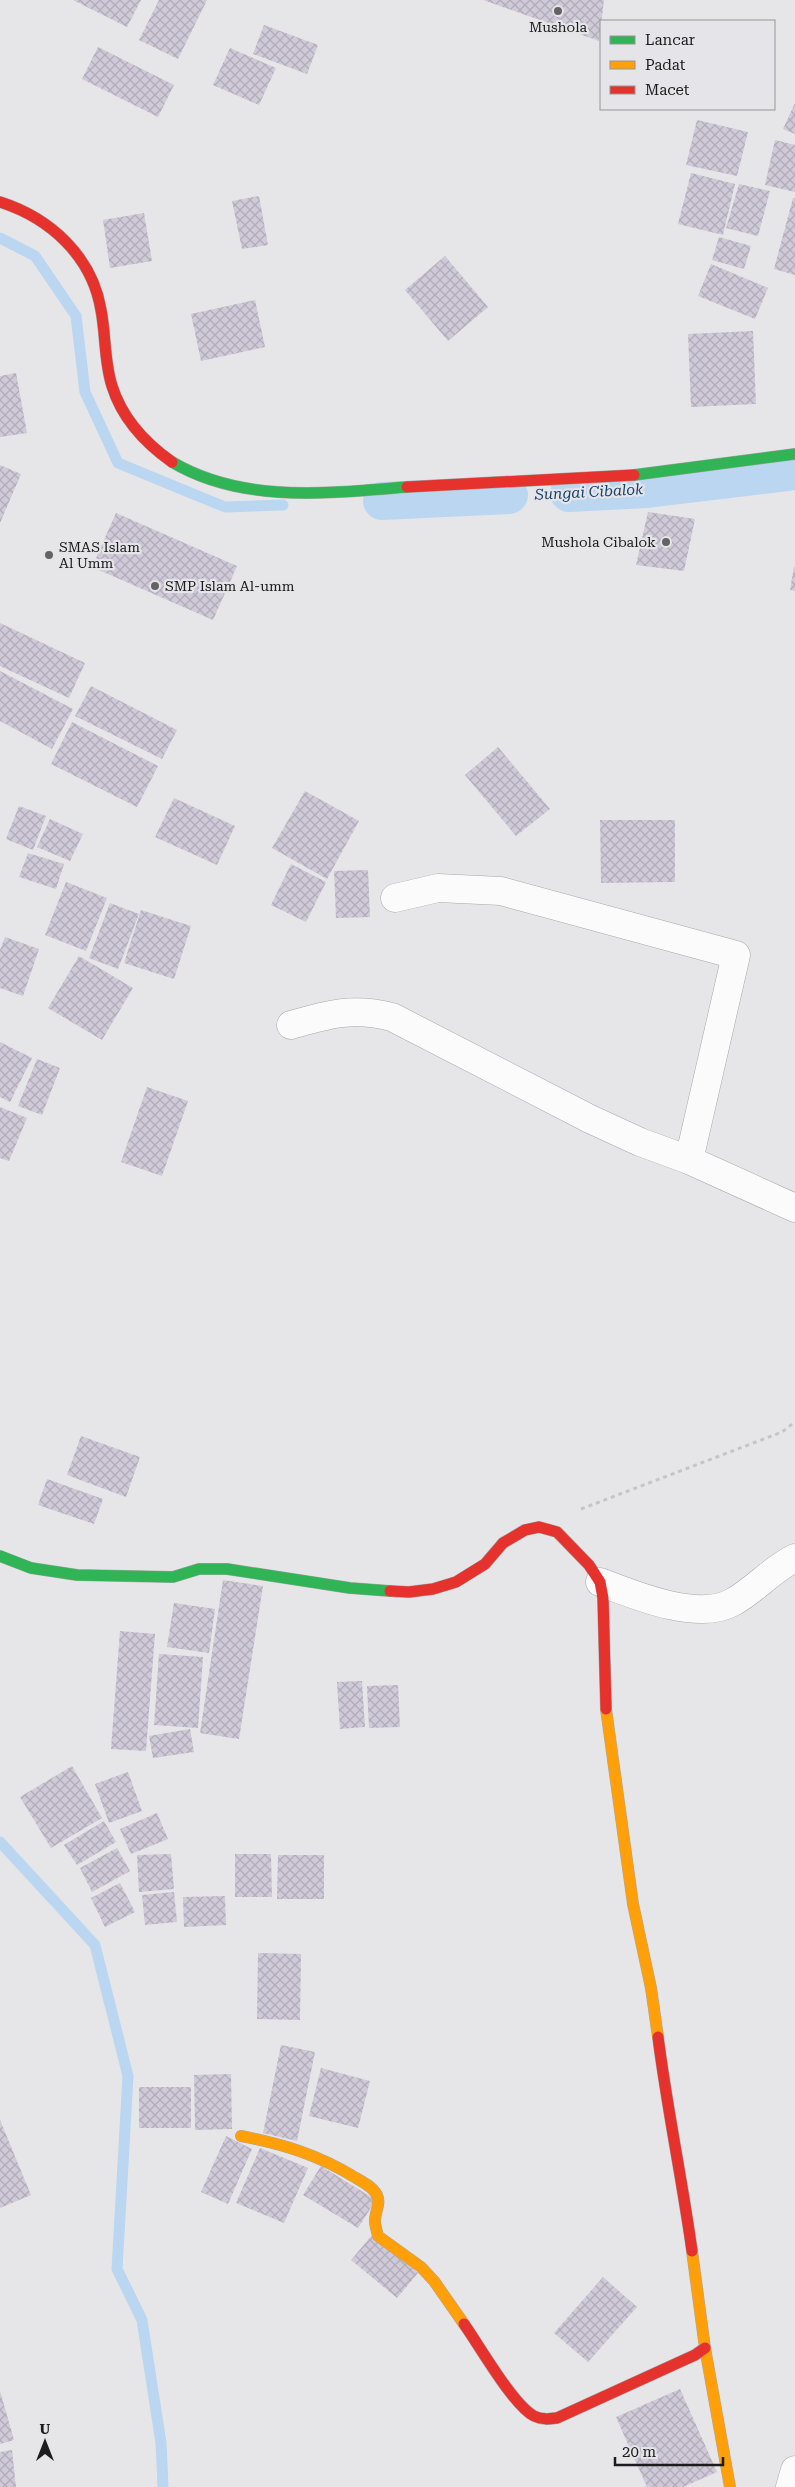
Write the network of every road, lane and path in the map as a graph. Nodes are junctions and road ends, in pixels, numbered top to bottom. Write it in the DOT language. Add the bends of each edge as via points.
graph roads {
  1 [pos="0,202"];
  2 [pos="795,454"];
  3 [pos="395,898"];
  4 [pos="291,1025"];
  5 [pos="690,1160"];
  6 [pos="795,1208"];
  7 [pos="795,1422"];
  8 [pos="539,1527"];
  9 [pos="0,1556"];
  10 [pos="795,1558"];
  11 [pos="600,1582"];
  12 [pos="241,2136"];
  13 [pos="706,2348"];
  14 [pos="795,2470"];
  15 [pos="730,2487"];
  16 [pos="790,2487"];
  1 -- 2 [label="street" via="28,211 48,224 60,234 85,267 94,283 101,309 107,371 117,402 129,422 153,448 195,475 270,491 310,494 585,479"];
  3 -- 5 [label="street" via="438,888 501,891 736,954"];
  4 -- 5 [label="street" via="348,1011 392,1017 590,1119"];
  5 -- 6 [label="street"];
  7 -- 8 [label="path" via="782,1432 609,1496"];
  8 -- 9 [label="street" via="525,1530 503,1543 485,1564 456,1582 409,1592 350,1588 227,1569 199,1569 173,1577 77,1575 31,1568"];
  8 -- 11 [label="street" via="557,1532 589,1565"];
  10 -- 11 [label="street" via="732,1603 709,1608 659,1604"];
  11 -- 13 [label="street" via="612,1761 633,1904 651,1988 668,2114 681,2174"];
  12 -- 13 [label="street" via="279,2143 331,2162 376,2193 379,2202 375,2221 378,2236 422,2267 434,2281 529,2415 546,2420 557,2418"];
  13 -- 15 [label="street"];
  14 -- 16 [label="street"];
}
